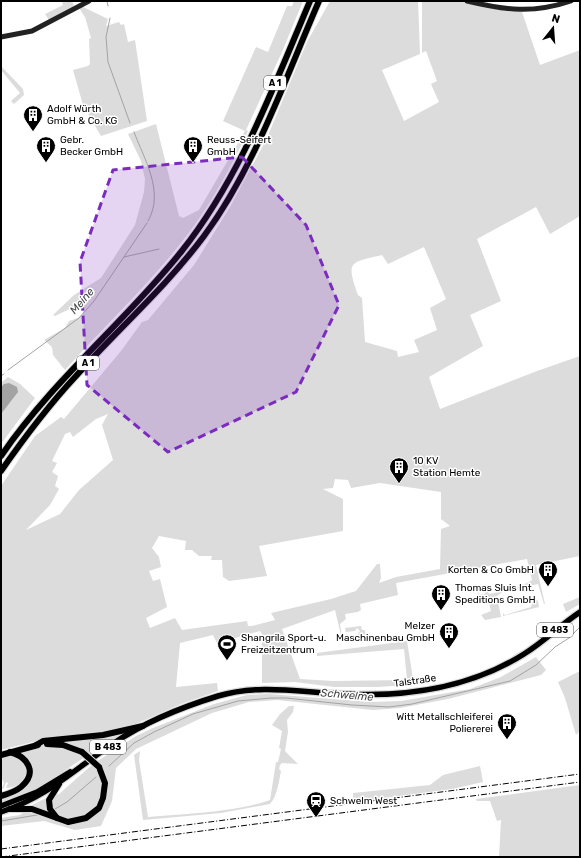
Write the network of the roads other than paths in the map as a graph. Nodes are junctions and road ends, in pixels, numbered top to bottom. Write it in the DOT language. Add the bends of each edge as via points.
graph roads {
  1 [pos="89,1"];
  2 [pos="310,1"];
  3 [pos="319,1"];
  4 [pos="467,1"];
  5 [pos="571,1"];
  6 [pos="1,37"];
  7 [pos="1,456"];
  8 [pos="1,471"];
  9 [pos="580,612"];
  10 [pos="143,726"];
  11 [pos="36,745"];
  12 [pos="10,752"];
  13 [pos="1,755"];
  14 [pos="76,770"];
  15 [pos="58,784"];
  16 [pos="1,796"];
  17 [pos="1,806"];
  18 [pos="10,809"];
  19 [pos="1,812"];
  20 [pos="60,820"];
  1 -- 6 [label="main road" via="32,31"];
  2 -- 7 [label="highway, A 1" via="239,163 210,212 179,254 50,394"];
  3 -- 8 [label="highway, A 1" via="254,151 217,217 185,260 59,395"];
  4 -- 5 [label="main road" via="521,10 551,7"];
  9 -- 10 [label="main road, Talstraße / B 483" via="517,658 482,675 450,685 389,694 347,694 273,688 243,690 201,702"];
  10 -- 11 [label="highway" via="103,735 43,741"];
  10 -- 14 [label="main road, B 483"];
  11 -- 12 [label="highway"];
  11 -- 20 [label="highway, bridge" via="55,744 82,752 99,766 104,777 103,798 91,815 80,820"];
  12 -- 13 [label="highway"];
  12 -- 16 [label="highway" via="22,757 26,762 29,776 20,788"];
  14 -- 15 [label="main road, B 483"];
  14 -- 17 [label="main road, B 483" via="38,792"];
  15 -- 18 [label="main road, B 483" via="38,797"];
  15 -- 20 [label="highway" via="50,796 49,806"];
  18 -- 19 [label="main road, B 483"];
  18 -- 20 [label="highway" via="32,809"];
}
